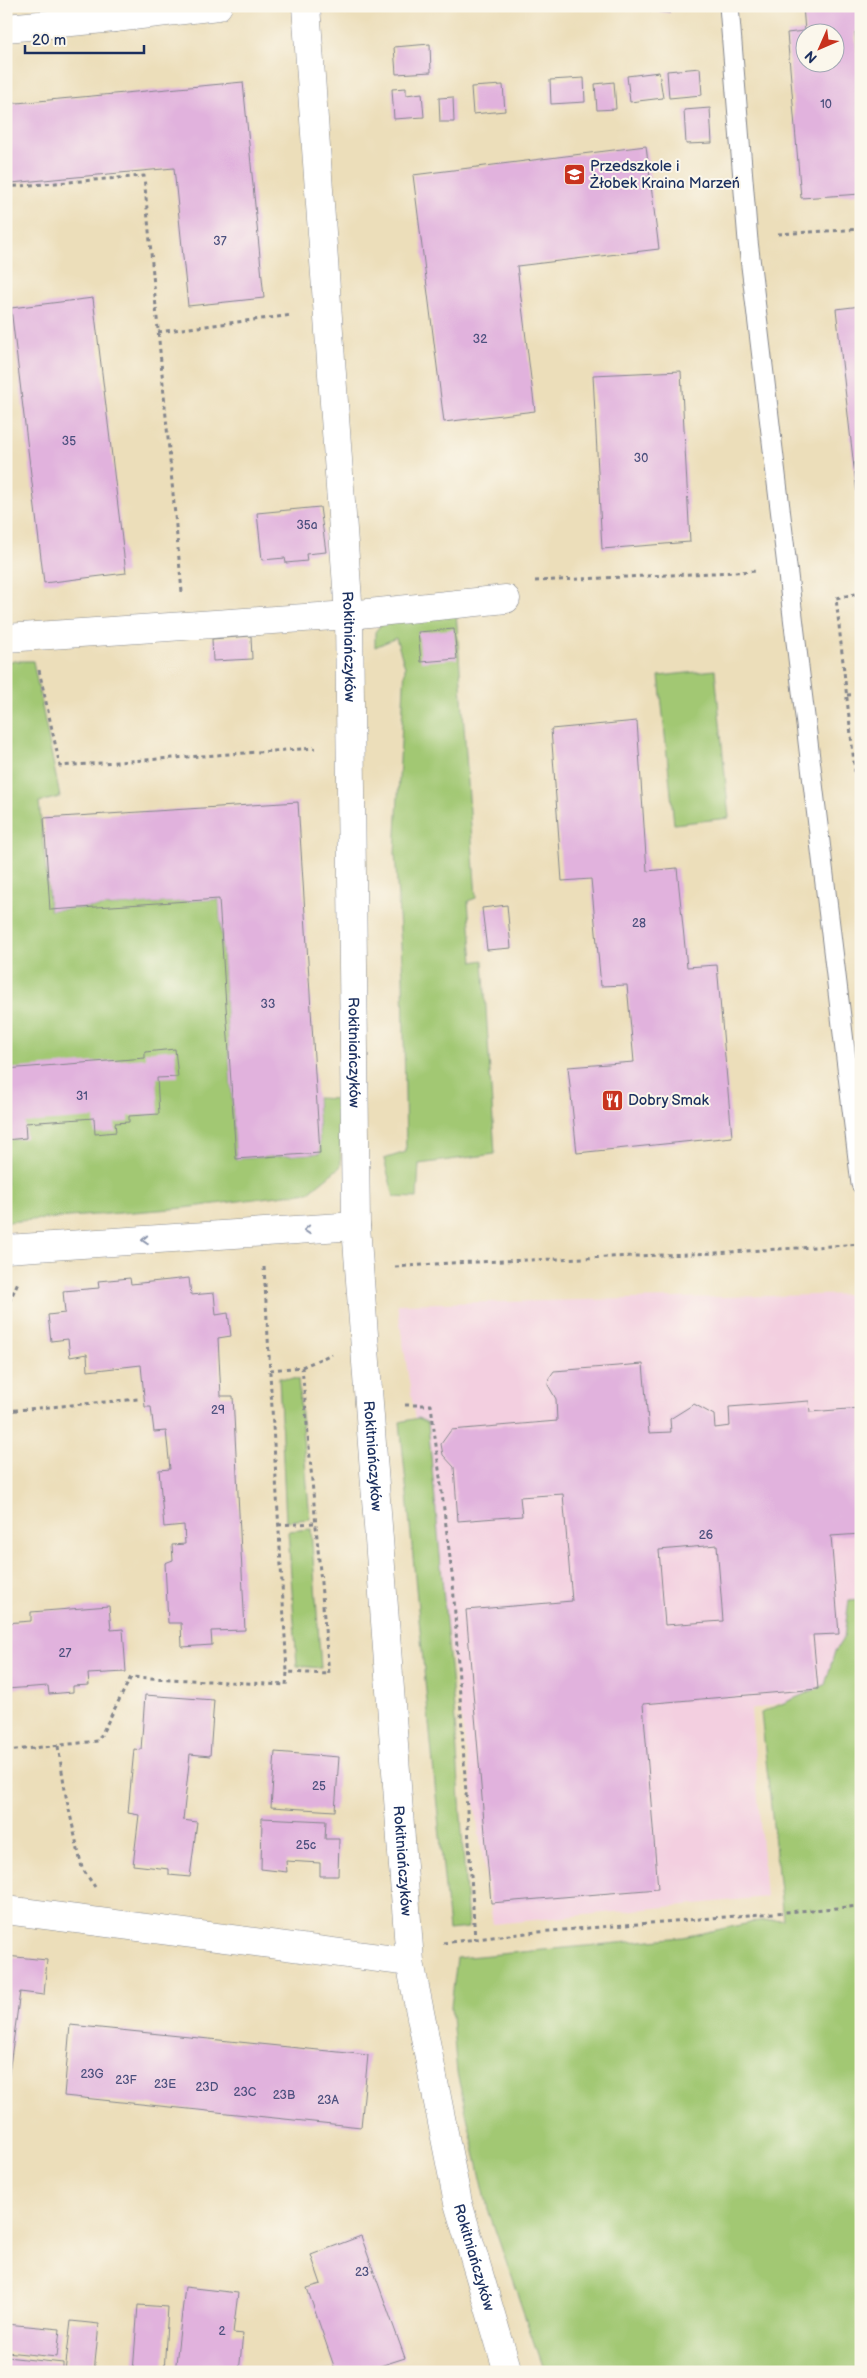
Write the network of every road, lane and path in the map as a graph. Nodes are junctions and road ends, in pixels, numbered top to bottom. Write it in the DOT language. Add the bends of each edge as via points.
graph roads {
  1 [pos="218,6"];
  2 [pos="306,6"];
  3 [pos="729,6"];
  4 [pos="115,12"];
  5 [pos="6,28"];
  6 [pos="6,187"];
  7 [pos="861,229"];
  8 [pos="748,236"];
  9 [pos="328,311"];
  10 [pos="158,332"];
  11 [pos="761,571"];
  12 [pos="532,581"];
  13 [pos="182,593"];
  14 [pos="856,594"];
  15 [pos="506,599"];
  16 [pos="349,615"];
  17 [pos="6,638"];
  18 [pos="38,669"];
  19 [pos="861,694"];
  20 [pos="847,695"];
  21 [pos="321,748"];
  22 [pos="861,827"];
  23 [pos="861,1184"];
  24 [pos="356,1226"];
  25 [pos="861,1244"];
  26 [pos="6,1249"];
  27 [pos="264,1266"];
  28 [pos="389,1268"];
  29 [pos="302,1367"];
  30 [pos="138,1399"];
  31 [pos="402,1405"];
  32 [pos="6,1411"];
  33 [pos="316,1524"];
  34 [pos="278,1525"];
  35 [pos="287,1672"];
  36 [pos="58,1746"];
  37 [pos="6,1751"];
  38 [pos="861,1906"];
  39 [pos="6,1910"];
  40 [pos="93,1922"];
  41 [pos="475,1940"];
  42 [pos="437,1943"];
  43 [pos="410,1962"];
  44 [pos="508,2372"];
  1 -- 4 [label="street"];
  2 -- 9 [label="street, Rokitniańczyków"];
  3 -- 8 [label="lane"];
  4 -- 5 [label="street"];
  6 -- 10 [label="path" via="144,176"];
  7 -- 8 [label="path"];
  8 -- 23 [label="lane"];
  9 -- 10 [label="path"];
  9 -- 16 [label="street, Rokitniańczyków"];
  10 -- 13 [label="path"];
  11 -- 12 [label="path"];
  14 -- 20 [label="path" via="836,598"];
  15 -- 16 [label="street"];
  16 -- 17 [label="street"];
  16 -- 24 [label="street, Rokitniańczyków"];
  18 -- 21 [label="path" via="60,766"];
  19 -- 20 [label="path"];
  20 -- 22 [label="path"];
  24 -- 26 [label="street, one-way"];
  24 -- 43 [label="street, Rokitniańczyków"];
  25 -- 28 [label="path" via="716,1253 449,1262"];
  27 -- 34 [label="path"];
  29 -- 33 [label="path"];
  30 -- 32 [label="path"];
  31 -- 41 [label="path" via="431,1404 452,1582"];
  33 -- 34 [label="path"];
  33 -- 35 [label="path" via="329,1674"];
  34 -- 35 [label="path"];
  35 -- 36 [label="path" via="286,1685 131,1677 98,1741"];
  36 -- 37 [label="path"];
  36 -- 40 [label="path" via="82,1868 97,1890"];
  38 -- 41 [label="path" via="536,1932"];
  39 -- 40 [label="street"];
  40 -- 43 [label="street"];
  41 -- 42 [label="path"];
  43 -- 44 [label="street, Rokitniańczyków" via="458,2203"];
}
